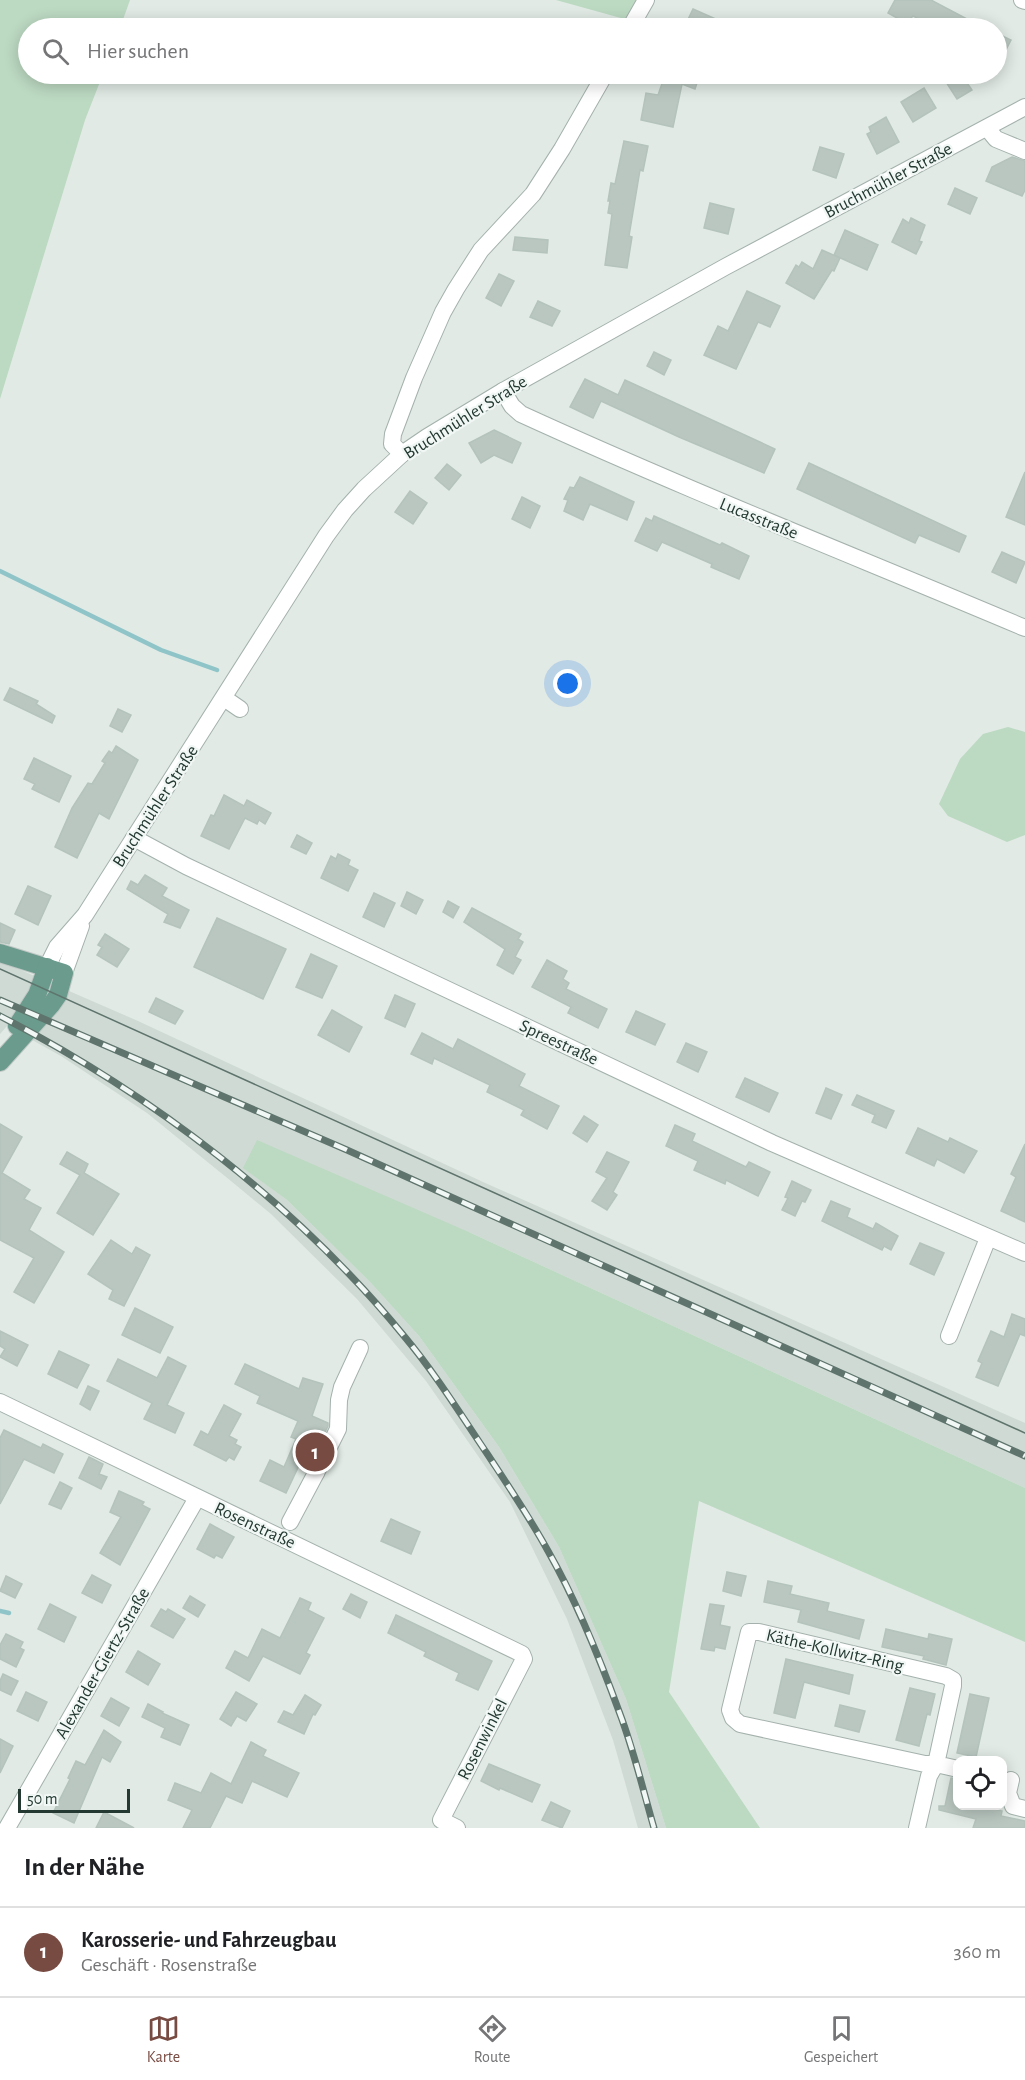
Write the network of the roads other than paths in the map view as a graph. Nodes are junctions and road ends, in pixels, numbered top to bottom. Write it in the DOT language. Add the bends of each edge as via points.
graph roads {
  1 [pos="646,0"];
  2 [pos="636,18"];
  3 [pos="599,84"];
  4 [pos="1025,108"];
  5 [pos="987,128"];
  6 [pos="1025,151"];
  7 [pos="503,391"];
  8 [pos="402,454"];
  9 [pos="1025,628"];
  10 [pos="224,698"];
  11 [pos="240,709"];
  12 [pos="134,838"];
  13 [pos="0,953"];
  14 [pos="55,970"];
  15 [pos="0,1050"];
  16 [pos="0,1062"];
  17 [pos="988,1238"];
  18 [pos="1025,1253"];
  19 [pos="949,1336"];
  20 [pos="360,1348"];
  21 [pos="0,1402"];
  22 [pos="197,1498"];
  23 [pos="290,1522"];
  24 [pos="511,1647"];
  25 [pos="936,1764"];
  26 [pos="953,1767"];
  27 [pos="1013,1781"];
  28 [pos="1025,1809"];
  29 [pos="7,1828"];
  30 [pos="457,1828"];
  31 [pos="917,1828"];
  1 -- 2 [label="street"];
  3 -- 8 [label="street" via="533,194 481,250 443,312 393,434 392,444"];
  4 -- 5 [label="street, Bruchmühler Straße"];
  5 -- 6 [label="street" via="996,139"];
  5 -- 7 [label="street, Bruchmühler Straße"];
  7 -- 8 [label="street, Bruchmühler Straße"];
  7 -- 9 [label="street, Lucasstraße" via="521,414 708,497"];
  8 -- 10 [label="street, Bruchmühler Straße" via="364,489 349,518 326,536"];
  10 -- 11 [label="street"];
  10 -- 12 [label="street, Bruchmühler Straße"];
  12 -- 14 [label="street, Bruchmühler Straße" via="85,915 57,946"];
  12 -- 17 [label="street, Spreestraße" via="784,1149"];
  13 -- 14 [label="main road"];
  14 -- 15 [label="main road"];
  14 -- 16 [label="main road" via="58,995"];
  17 -- 18 [label="street, Spreestraße"];
  17 -- 19 [label="street"];
  20 -- 23 [label="street" via="342,1387 338,1429 315,1466"];
  21 -- 22 [label="street, Rosenstraße"];
  22 -- 24 [label="street, Rosenstraße"];
  22 -- 29 [label="street, Alexander-Giertz-Straße"];
  24 -- 30 [label="street, Rosenwinkel" via="524,1659 441,1820"];
  25 -- 25 [label="street, Käthe-Kollwitz-Ring" via="740,1724 730,1710 748,1632 953,1680"];
  25 -- 26 [label="street, Käthe-Kollwitz-Ring"];
  25 -- 31 [label="street" via="929,1776"];
  27 -- 28 [label="street" via="1008,1793 1013,1806"];
}
